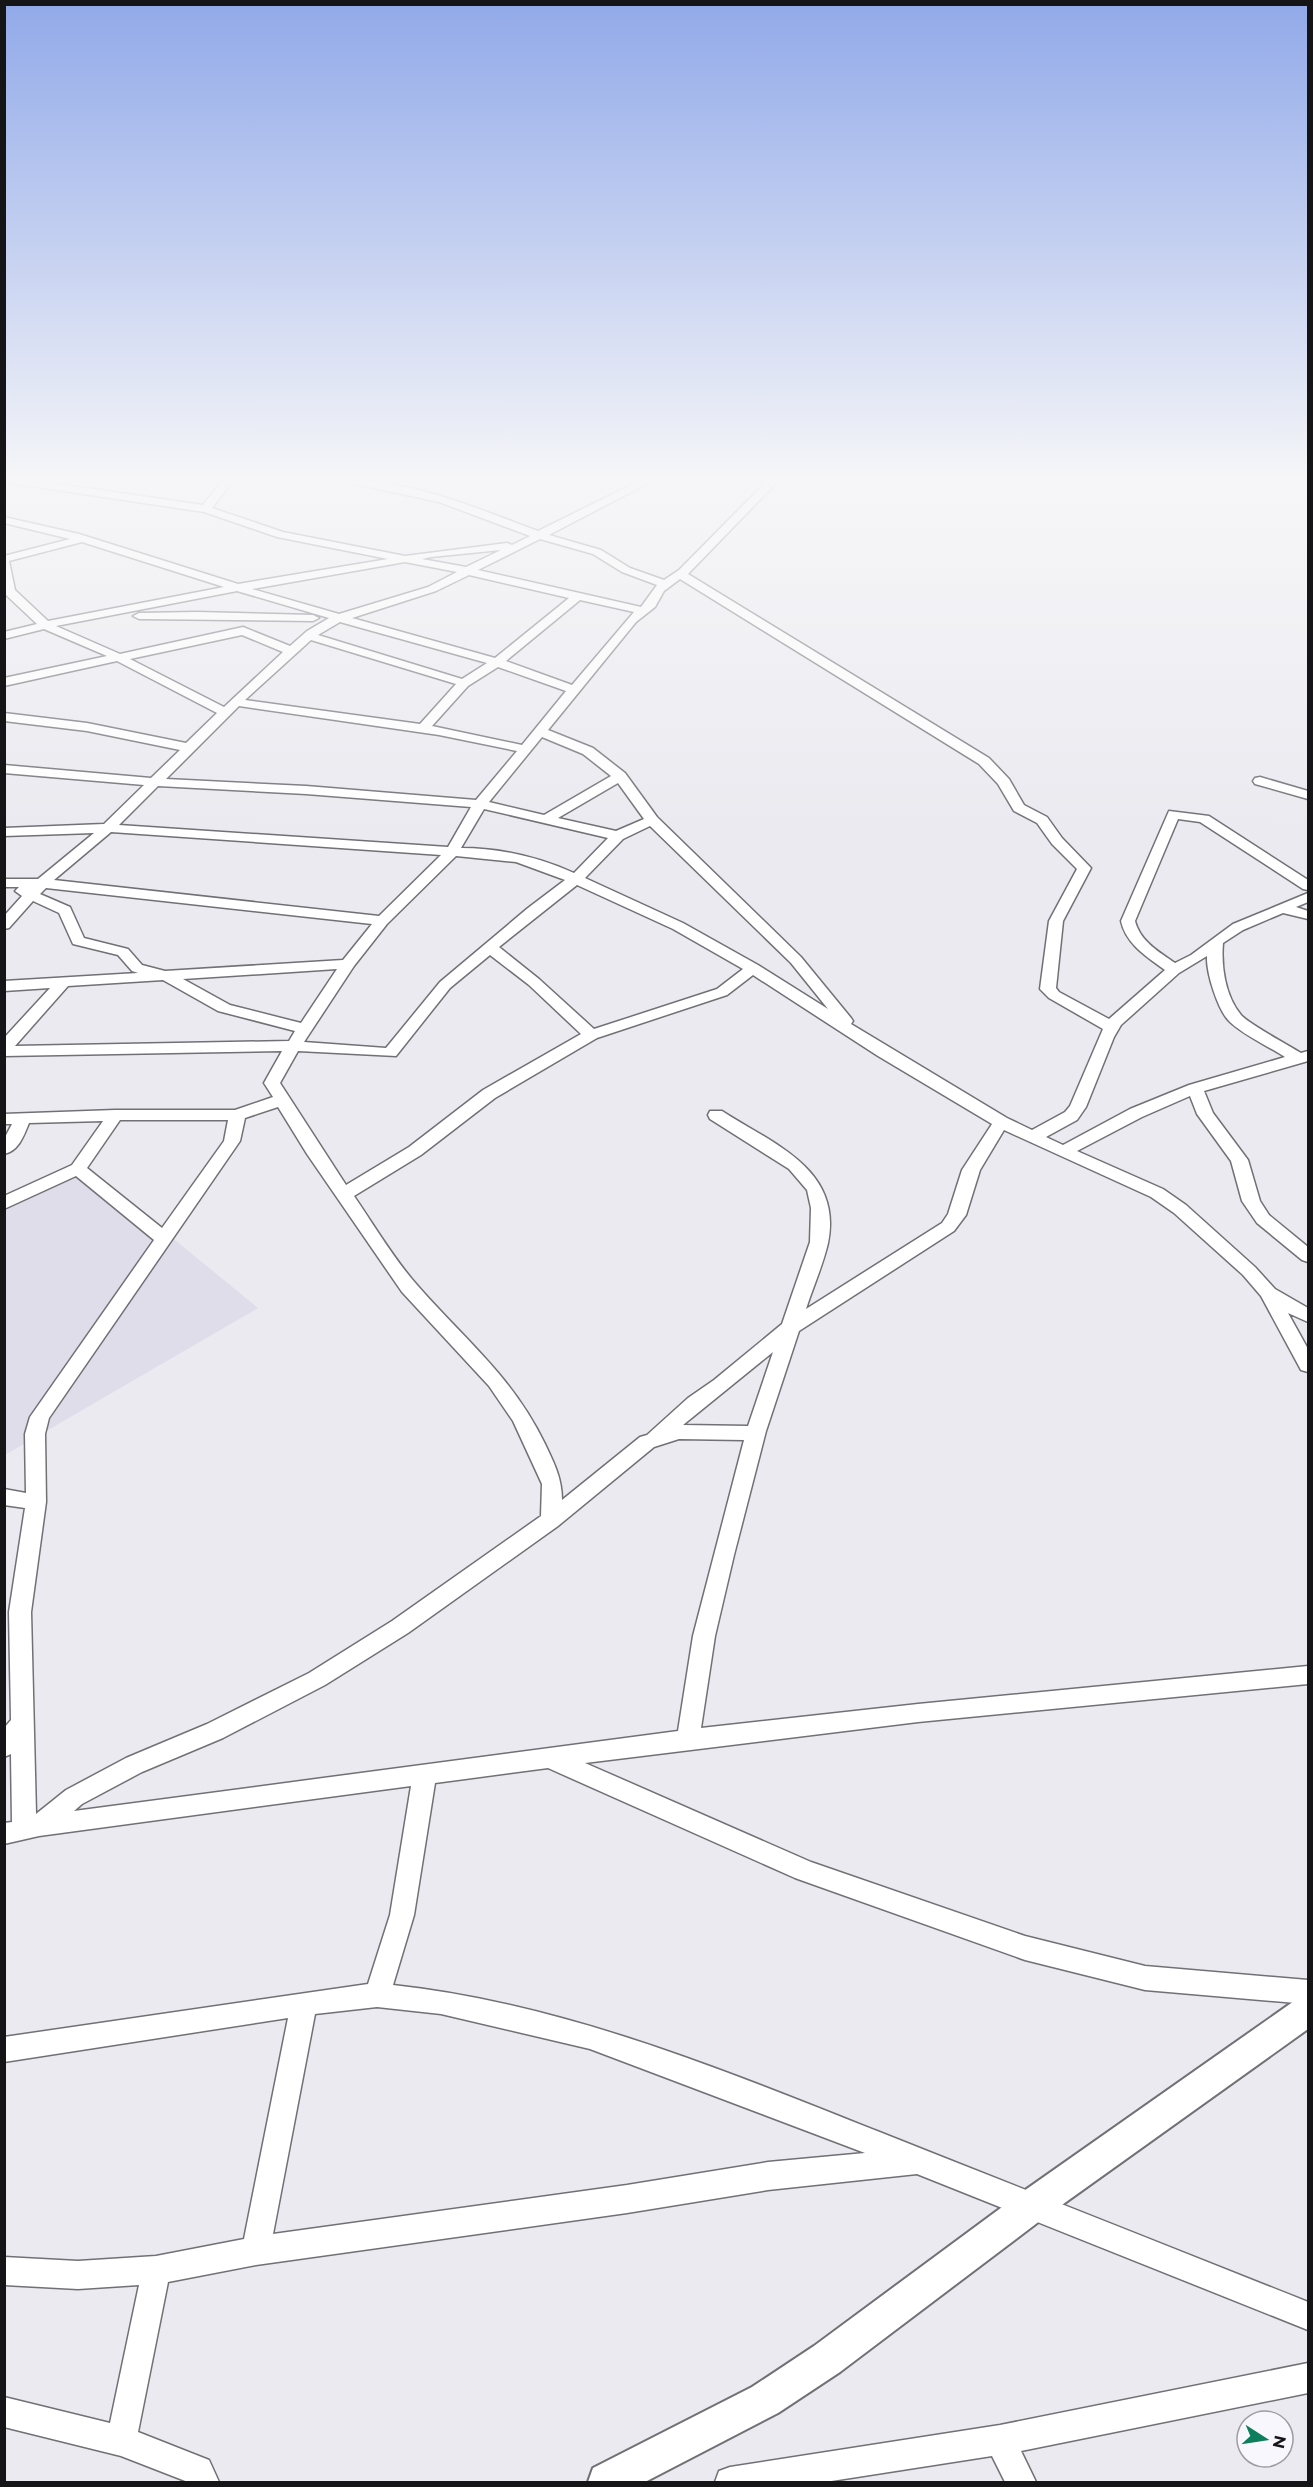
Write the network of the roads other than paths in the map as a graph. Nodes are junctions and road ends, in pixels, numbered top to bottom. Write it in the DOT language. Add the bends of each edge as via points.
graph roads {
  1 [pos="12,596"];
  2 [pos="192,596"];
  3 [pos="238,596"];
  4 [pos="263,596"];
  5 [pos="409,596"];
  6 [pos="578,596"];
  7 [pos="657,596"];
  8 [pos="716,596"];
  9 [pos="644,611"];
  10 [pos="242,616"];
  11 [pos="79,617"];
  12 [pos="338,618"];
  13 [pos="46,627"];
  14 [pos="243,631"];
  15 [pos="4,636"];
  16 [pos="309,636"];
  17 [pos="290,651"];
  18 [pos="118,657"];
  19 [pos="497,662"];
  20 [pos="4,682"];
  21 [pos="464,683"];
  22 [pos="575,690"];
  23 [pos="236,702"];
  24 [pos="226,713"];
  25 [pos="4,717"];
  26 [pos="423,729"];
  27 [pos="539,731"];
  28 [pos="190,748"];
  29 [pos="525,749"];
  30 [pos="4,770"];
  31 [pos="621,776"];
  32 [pos="154,782"];
  33 [pos="1260,782"];
  34 [pos="1308,795"];
  35 [pos="480,804"];
  36 [pos="547,819"];
  37 [pos="652,820"];
  38 [pos="108,828"];
  39 [pos="4,832"];
  40 [pos="618,836"];
  41 [pos="452,852"];
  42 [pos="576,879"];
  43 [pos="4,883"];
  44 [pos="42,883"];
  45 [pos="1308,886"];
  46 [pos="31,895"];
  47 [pos="1308,897"];
  48 [pos="1281,908"];
  49 [pos="1308,915"];
  50 [pos="382,921"];
  51 [pos="4,925"];
  52 [pos="1216,941"];
  53 [pos="490,947"];
  54 [pos="348,964"];
  55 [pos="753,968"];
  56 [pos="1174,970"];
  57 [pos="166,976"];
  58 [pos="63,983"];
  59 [pos="4,986"];
  60 [pos="1112,1027"];
  61 [pos="304,1029"];
  62 [pos="591,1035"];
  63 [pos="858,1035"];
  64 [pos="293,1046"];
  65 [pos="4,1050"];
  66 [pos="1304,1058"];
  67 [pos="1195,1088"];
  68 [pos="280,1100"];
  69 [pos="115,1114"];
  70 [pos="237,1115"];
  71 [pos="716,1115"];
  72 [pos="23,1118"];
  73 [pos="4,1119"];
  74 [pos="1001,1122"];
  75 [pos="1032,1137"];
  76 [pos="4,1149"];
  77 [pos="1063,1152"];
  78 [pos="78,1169"];
  79 [pos="344,1194"];
  80 [pos="4,1203"];
  81 [pos="165,1240"];
  82 [pos="1308,1256"];
  83 [pos="1268,1293"];
  84 [pos="1308,1316"];
  85 [pos="791,1327"];
  86 [pos="1308,1365"];
  87 [pos="756,1433"];
  88 [pos="654,1440"];
  89 [pos="4,1497"];
  90 [pos="36,1502"];
  91 [pos="552,1520"];
  92 [pos="12,1613"];
  93 [pos="1308,1675"];
  94 [pos="21,1723"];
  95 [pos="688,1739"];
  96 [pos="4,1747"];
  97 [pos="548,1757"];
  98 [pos="425,1774"];
  99 [pos="22,1830"];
  100 [pos="1308,1992"];
  101 [pos="377,1995"];
  102 [pos="304,2004"];
  103 [pos="1308,2010"];
  104 [pos="4,2050"];
  105 [pos="915,2161"];
  106 [pos="1033,2205"];
  107 [pos="256,2251"];
  108 [pos="156,2270"];
  109 [pos="4,2271"];
  110 [pos="1308,2316"];
  111 [pos="1308,2378"];
  112 [pos="4,2412"];
  113 [pos="1000,2440"];
  114 [pos="121,2441"];
  115 [pos="204,2482"];
  116 [pos="607,2482"];
  117 [pos="730,2482"];
  118 [pos="1021,2482"];
  1 -- 13 [label="street"];
  2 -- 11 [label="street"];
  3 -- 10 [label="street"];
  4 -- 12 [label="street"];
  5 -- 12 [label="street"];
  6 -- 9 [label="street"];
  6 -- 19 [label="street"];
  7 -- 9 [label="street"];
  8 -- 60 [label="street" via="984,761 1006,785 1019,808 1042,820 1084,868 1056,921 1048,989"];
  9 -- 22 [label="street" via="625,628"];
  10 -- 11 [label="street"];
  10 -- 12 [label="street"];
  10 -- 14 [label="street"];
  11 -- 13 [label="street"];
  12 -- 16 [label="street"];
  12 -- 19 [label="street"];
  13 -- 15 [label="street"];
  13 -- 18 [label="street"];
  14 -- 17 [label="street"];
  14 -- 18 [label="street"];
  16 -- 17 [label="street"];
  16 -- 21 [label="street"];
  17 -- 23 [label="street"];
  18 -- 20 [label="street"];
  18 -- 24 [label="street"];
  19 -- 21 [label="street"];
  19 -- 22 [label="street"];
  21 -- 26 [label="street"];
  22 -- 27 [label="street"];
  23 -- 24 [label="street"];
  23 -- 26 [label="street"];
  24 -- 28 [label="street"];
  25 -- 28 [label="street" via="87,727"];
  26 -- 29 [label="street"];
  27 -- 29 [label="street"];
  27 -- 31 [label="street" via="588,751"];
  28 -- 32 [label="street"];
  29 -- 35 [label="street"];
  30 -- 32 [label="street"];
  31 -- 36 [label="street"];
  31 -- 37 [label="street"];
  32 -- 35 [label="street"];
  32 -- 38 [label="street"];
  33 -- 34 [label="street"];
  35 -- 36 [label="street"];
  35 -- 41 [label="street"];
  36 -- 40 [label="street"];
  37 -- 40 [label="street"];
  37 -- 63 [label="street" via="796,960"];
  38 -- 39 [label="street"];
  38 -- 41 [label="street"];
  38 -- 44 [label="street"];
  40 -- 42 [label="street"];
  41 -- 42 [label="street" via="479,851 537,863"];
  41 -- 50 [label="street"];
  42 -- 53 [label="street"];
  42 -- 55 [label="street" via="678,926"];
  43 -- 44 [label="street"];
  43 -- 46 [label="street"];
  44 -- 46 [label="street"];
  44 -- 50 [label="street"];
  45 -- 56 [label="street" via="1204,819 1174,814 1128,921 1137,941"];
  46 -- 51 [label="street"];
  46 -- 57 [label="street" via="65,910 78,941 123,952 137,968"];
  47 -- 48 [label="street"];
  48 -- 49 [label="street"];
  48 -- 52 [label="street"];
  50 -- 54 [label="street"];
  52 -- 56 [label="street"];
  52 -- 66 [label="street" via="1214,963 1234,1018"];
  53 -- 62 [label="street"];
  53 -- 64 [label="street" via="445,985 390,1053"];
  54 -- 57 [label="street"];
  54 -- 61 [label="street"];
  55 -- 62 [label="street" via="722,992"];
  55 -- 63 [label="street"];
  56 -- 60 [label="street"];
  57 -- 58 [label="street"];
  57 -- 61 [label="street" via="224,1008"];
  58 -- 59 [label="street"];
  58 -- 65 [label="street"];
  60 -- 75 [label="street" via="1078,1107 1071,1116"];
  61 -- 64 [label="street"];
  62 -- 79 [label="street" via="489,1094 415,1151"];
  63 -- 74 [label="street"];
  64 -- 65 [label="street"];
  64 -- 68 [label="street" via="272,1083"];
  66 -- 67 [label="street"];
  67 -- 77 [label="street" via="1136,1113"];
  67 -- 82 [label="street" via="1205,1114 1239,1160 1251,1201 1263,1219"];
  68 -- 70 [label="street"];
  68 -- 79 [label="street"];
  69 -- 70 [label="street"];
  69 -- 72 [label="street"];
  69 -- 78 [label="street"];
  70 -- 81 [label="street" via="232,1141"];
  71 -- 85 [label="street" via="795,1165 815,1189 820,1208 819,1242"];
  72 -- 73 [label="street"];
  72 -- 76 [label="street"];
  74 -- 75 [label="street"];
  74 -- 85 [label="street" via="972,1170 957,1215 948,1227"];
  75 -- 77 [label="street"];
  77 -- 83 [label="street" via="1165,1198 1220,1243"];
  78 -- 80 [label="street"];
  78 -- 81 [label="street"];
  79 -- 91 [label="street" via="409,1288 496,1381 522,1419 552,1484"];
  81 -- 90 [label="street" via="40,1417 35,1434"];
  83 -- 84 [label="street"];
  83 -- 86 [label="street"];
  85 -- 87 [label="street"];
  85 -- 88 [label="street"];
  87 -- 88 [label="street" via="679,1432"];
  87 -- 95 [label="street" via="704,1636"];
  88 -- 91 [label="street"];
  89 -- 90 [label="street"];
  90 -- 92 [label="street"];
  91 -- 99 [label="street" via="400,1627 317,1679 215,1731 134,1765"];
  92 -- 94 [label="street"];
  93 -- 95 [label="street"];
  94 -- 96 [label="street"];
  94 -- 99 [label="street"];
  95 -- 97 [label="street"];
  97 -- 98 [label="street"];
  97 -- 100 [label="street" via="804,1870 1025,1948 1145,1978"];
  98 -- 99 [label="street"];
  98 -- 101 [label="street" via="402,1915"];
  101 -- 102 [label="street"];
  101 -- 105 [label="street" via="441,2002 590,2037 803,2115"];
  102 -- 104 [label="street"];
  102 -- 107 [label="street"];
  103 -- 106 [label="main road"];
  105 -- 106 [label="street"];
  105 -- 107 [label="street" via="768,2176"];
  106 -- 110 [label="street"];
  106 -- 116 [label="main road" via="827,2360 765,2400"];
  107 -- 108 [label="street"];
  108 -- 109 [label="street" via="78,2275"];
  108 -- 114 [label="street"];
  111 -- 113 [label="street"];
  112 -- 114 [label="street"];
  113 -- 117 [label="street"];
  113 -- 118 [label="street"];
  114 -- 115 [label="street" via="198,2471"];
}
